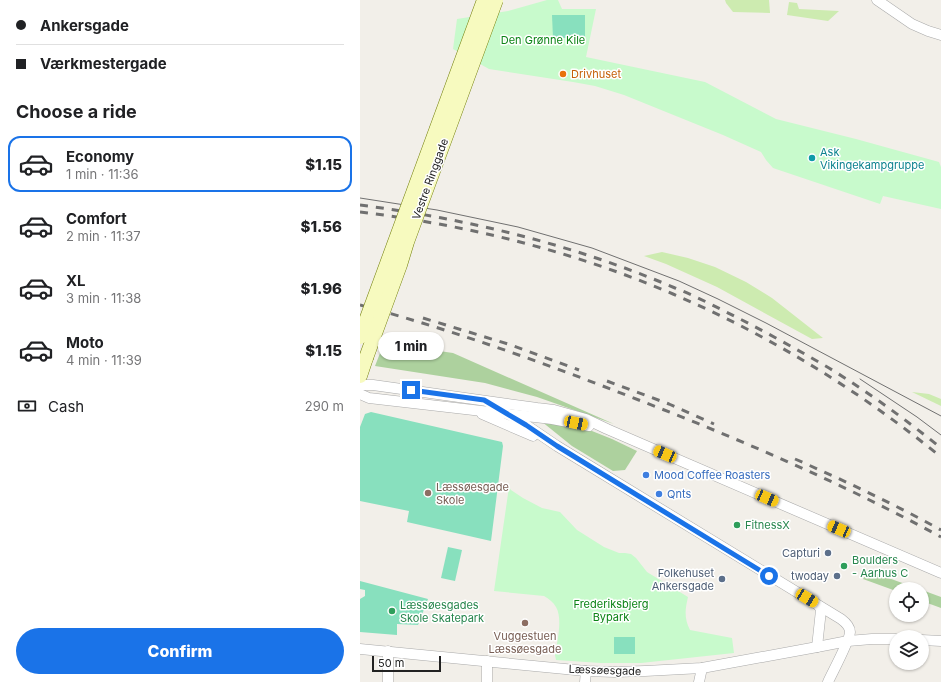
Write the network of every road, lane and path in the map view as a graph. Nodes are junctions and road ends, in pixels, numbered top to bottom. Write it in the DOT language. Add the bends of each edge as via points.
graph roads {
  1 [pos="484,0"];
  2 [pos="496,0"];
  3 [pos="880,1"];
  4 [pos="941,35"];
  5 [pos="360,336"];
  6 [pos="360,376"];
  7 [pos="360,385"];
  8 [pos="360,394"];
  9 [pos="484,400"];
  10 [pos="471,409"];
  11 [pos="505,413"];
  12 [pos="607,429"];
  13 [pos="557,446"];
  14 [pos="941,573"];
  15 [pos="819,606"];
  16 [pos="848,640"];
  17 [pos="889,640"];
  18 [pos="929,640"];
  19 [pos="941,641"];
  20 [pos="817,647"];
  21 [pos="360,648"];
  22 [pos="388,651"];
  23 [pos="487,661"];
  24 [pos="702,668"];
  25 [pos="586,671"];
  26 [pos="388,682"];
  27 [pos="487,682"];
  28 [pos="585,682"];
  29 [pos="699,682"];
  30 [pos="828,682"];
  1 -- 5 [label="main road, Vestre Ringgade, bridge"];
  2 -- 6 [label="main road, Vestre Ringgade, bridge"];
  3 -- 4 [label="street" via="912,24"];
  7 -- 9 [label="street"];
  8 -- 10 [label="street" via="370,398"];
  9 -- 11 [label="street"];
  9 -- 12 [label="street" via="554,410 586,419"];
  10 -- 11 [label="street"];
  10 -- 13 [label="street"];
  11 -- 12 [label="street"];
  11 -- 13 [label="street"];
  12 -- 14 [label="street"];
  13 -- 15 [label="street"];
  15 -- 16 [label="street" via="846,623 850,632"];
  15 -- 20 [label="street" via="821,610"];
  16 -- 17 [label="street, Læssøesgade"];
  16 -- 20 [label="street, Læssøesgade"];
  16 -- 30 [label="street"];
  18 -- 19 [label="street"];
  20 -- 24 [label="street, Læssøesgade"];
  21 -- 22 [label="street, Læssøesgade"];
  22 -- 23 [label="street, Læssøesgade"];
  22 -- 26 [label="street"];
  23 -- 25 [label="street, Læssøesgade"];
  23 -- 27 [label="street"];
  24 -- 25 [label="street, Læssøesgade" via="630,672"];
  24 -- 29 [label="street"];
  25 -- 28 [label="street"];
}
